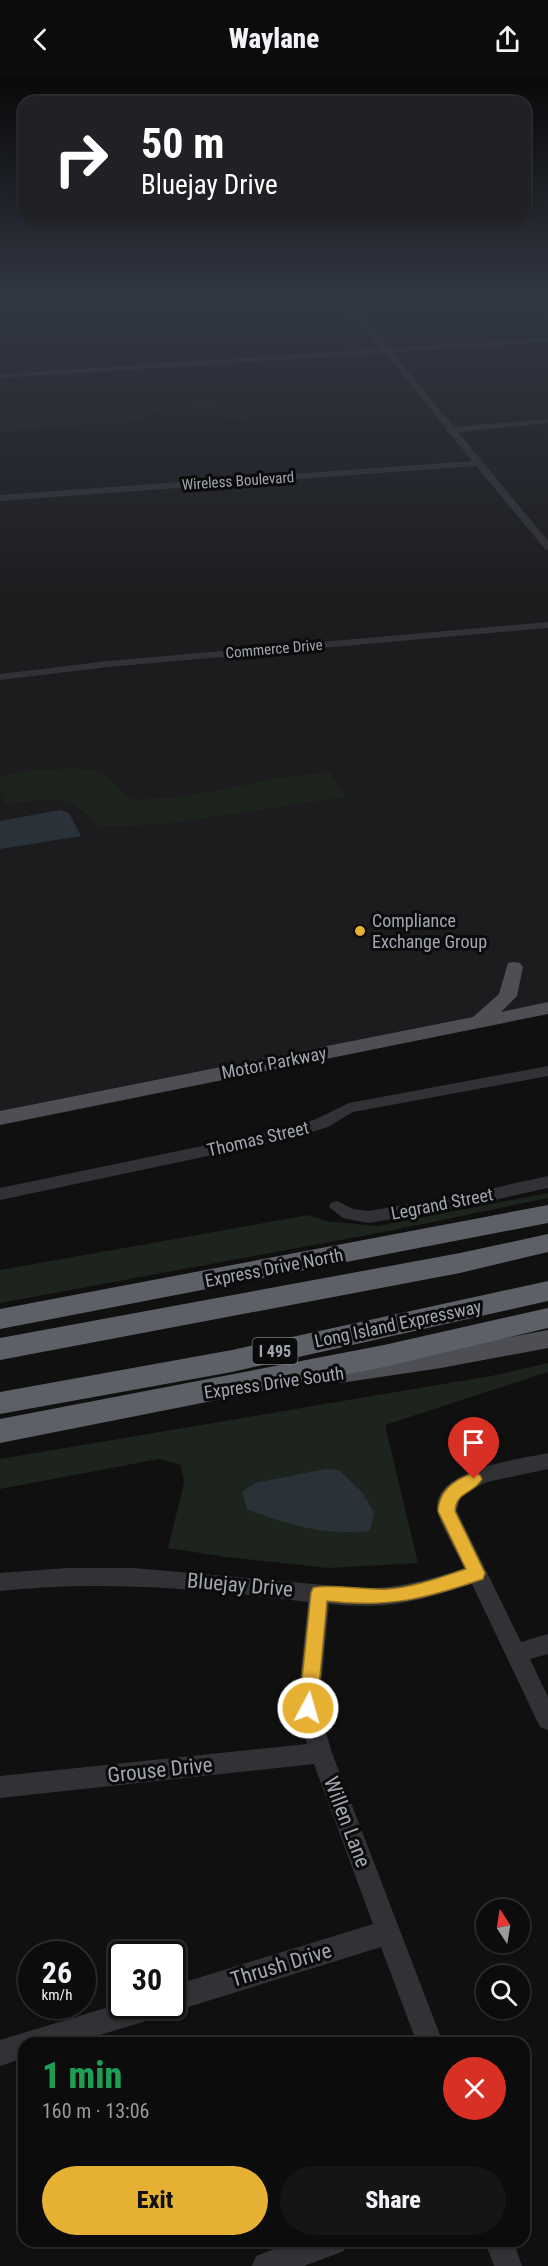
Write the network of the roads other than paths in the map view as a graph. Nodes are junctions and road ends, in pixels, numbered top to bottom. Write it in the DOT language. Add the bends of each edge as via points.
graph roads {
  1 [pos="426,401"];
  2 [pos="548,421"];
  3 [pos="449,430"];
  4 [pos="476,463"];
  5 [pos="0,498"];
  6 [pos="548,547"];
  7 [pos="548,625"];
  8 [pos="0,677"];
  9 [pos="514,967"];
  10 [pos="548,1008"];
  11 [pos="476,1022"];
  12 [pos="548,1071"];
  13 [pos="0,1118"];
  14 [pos="548,1182"];
  15 [pos="0,1194"];
  16 [pos="337,1207"];
  17 [pos="548,1214"];
  18 [pos="548,1243"];
  19 [pos="548,1291"];
  20 [pos="548,1318"];
  21 [pos="0,1319"];
  22 [pos="548,1339"];
  23 [pos="0,1349"];
  24 [pos="205,1392"];
  25 [pos="0,1403"];
  26 [pos="0,1431"];
  27 [pos="548,1461"];
  28 [pos="477,1573"];
  29 [pos="0,1582"];
  30 [pos="319,1593"];
  31 [pos="548,1644"];
  32 [pos="516,1653"];
  33 [pos="548,1720"];
  34 [pos="321,1753"];
  35 [pos="0,1787"];
  36 [pos="389,1932"];
  37 [pos="186,1995"];
  38 [pos="110,2019"];
  39 [pos="51,2037"];
  40 [pos="428,2037"];
  41 [pos="18,2047"];
  42 [pos="0,2053"];
  43 [pos="318,2247"];
  44 [pos="501,2247"];
  45 [pos="266,2266"];
  46 [pos="508,2266"];
  1 -- 3 [label="street"];
  2 -- 3 [label="street"];
  3 -- 4 [label="street"];
  4 -- 5 [label="street, Wireless Boulevard"];
  4 -- 6 [label="street" via="533,524"];
  7 -- 8 [label="street, Commerce Drive"];
  9 -- 11 [label="main road" via="508,996"];
  10 -- 11 [label="main road, Motor Parkway"];
  11 -- 13 [label="main road, Motor Parkway"];
  12 -- 15 [label="street, Thomas Street" via="349,1108 292,1133"];
  14 -- 16 [label="street, Legrand Street" via="368,1217"];
  17 -- 21 [label="highway, Express Drive North"];
  18 -- 23 [label="highway" via="436,1268"];
  19 -- 25 [label="highway, Long Island Expressway / I 495" via="232,1361"];
  20 -- 24 [label="highway"];
  22 -- 24 [label="main road, Express Drive South" via="390,1367"];
  24 -- 26 [label="highway, Express Drive South"];
  27 -- 28 [label="street" via="474,1479 456,1489 447,1501 447,1511"];
  28 -- 30 [label="street, Bluejay Drive" via="390,1597"];
  28 -- 32 [label="street"];
  29 -- 30 [label="street, Bluejay Drive" via="42,1576 99,1575"];
  30 -- 34 [label="street, Willen Lane" via="308,1708"];
  31 -- 32 [label="street"];
  32 -- 33 [label="street"];
  34 -- 35 [label="street, Grouse Drive"];
  34 -- 36 [label="street, Willen Lane"];
  36 -- 37 [label="street, Thrush Drive"];
  36 -- 40 [label="street, Willen Lane"];
  38 -- 39 [label="street"];
  41 -- 42 [label="street"];
  43 -- 45 [label="street"];
  44 -- 46 [label="street"];
}
